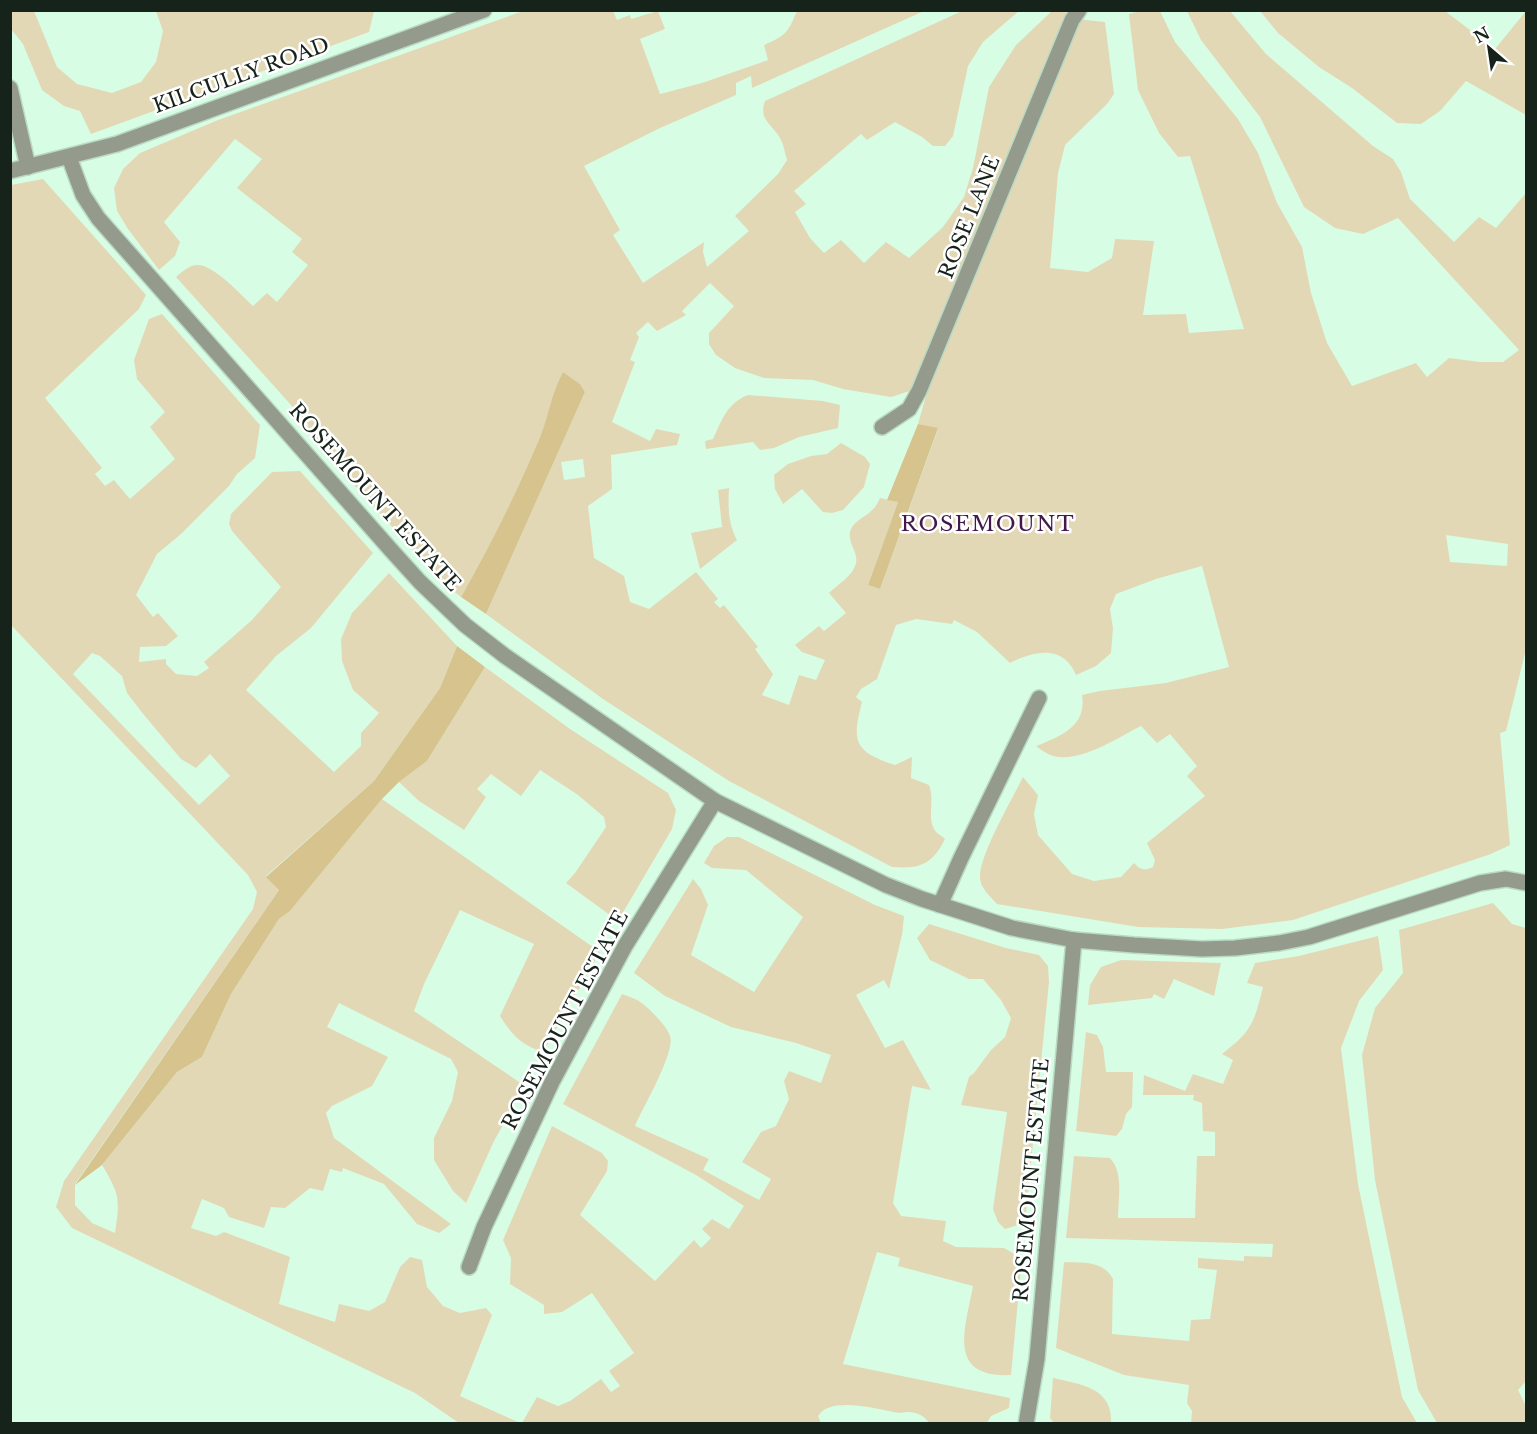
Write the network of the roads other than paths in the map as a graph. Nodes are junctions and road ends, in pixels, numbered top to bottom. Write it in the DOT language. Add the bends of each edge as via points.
graph roads {
  1 [pos="484,10"];
  2 [pos="1079,10"];
  3 [pos="10,88"];
  4 [pos="69,157"];
  5 [pos="28,167"];
  6 [pos="10,171"];
  7 [pos="882,427"];
  8 [pos="1039,698"];
  9 [pos="715,801"];
  10 [pos="1527,883"];
  11 [pos="940,905"];
  12 [pos="1074,940"];
  13 [pos="469,1267"];
  14 [pos="1026,1424"];
  1 -- 4 [label="street, KILCULLY ROAD" via="117,144"];
  2 -- 7 [label="street, ROSE LANE" via="919,392 909,409"];
  3 -- 5 [label="street"];
  4 -- 5 [label="street, KILCULLY ROAD"];
  4 -- 9 [label="street, ROSEMOUNT ESTATE" via="83,195 98,218 420,582 505,656"];
  5 -- 6 [label="street, KILCULLY ROAD"];
  8 -- 11 [label="street"];
  9 -- 11 [label="street, ROSEMOUNT ESTATE" via="876,880"];
  9 -- 13 [label="street, ROSEMOUNT ESTATE" via="625,946 552,1082"];
  10 -- 12 [label="street, ROSEMOUNT ESTATE" via="1506,879 1480,883 1310,937 1279,943 1202,949"];
  11 -- 12 [label="street, ROSEMOUNT ESTATE" via="1012,928"];
  12 -- 14 [label="street, ROSEMOUNT ESTATE" via="1036,1359"];
}
